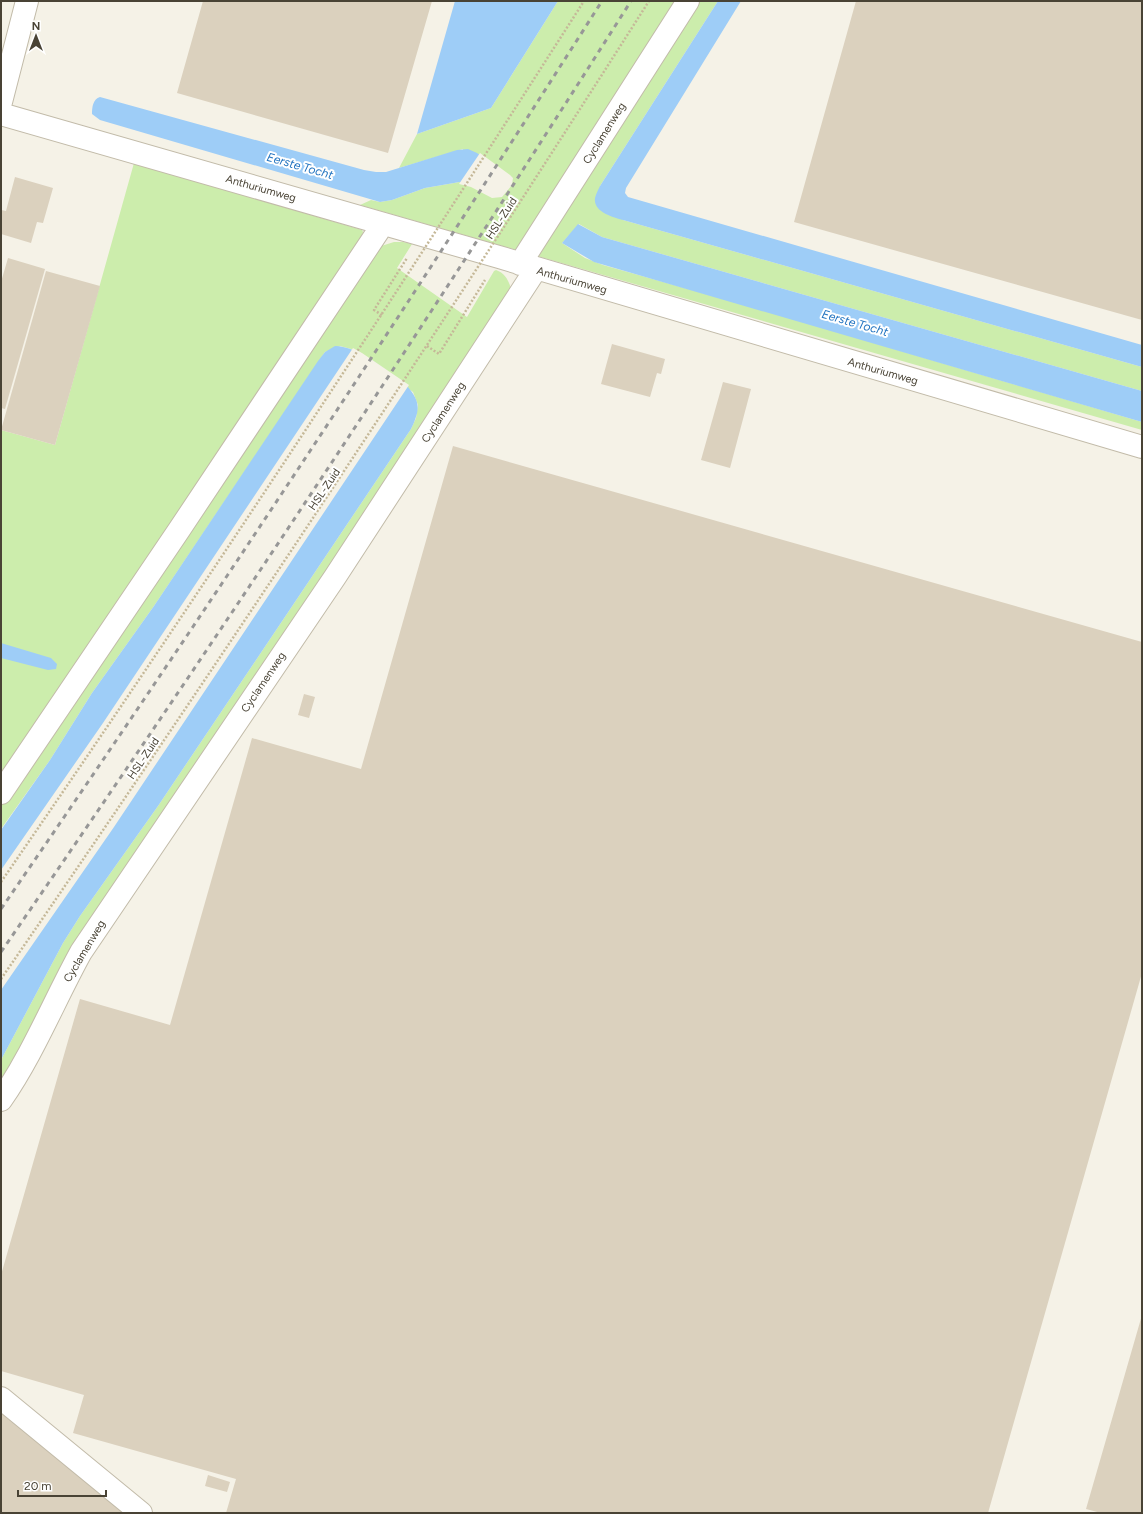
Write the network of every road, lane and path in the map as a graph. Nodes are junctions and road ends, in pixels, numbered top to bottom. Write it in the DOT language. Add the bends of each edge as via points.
graph roads {
  1 [pos="27,1"];
  2 [pos="584,1"];
  3 [pos="649,1"];
  4 [pos="688,1"];
  5 [pos="1,102"];
  6 [pos="1,114"];
  7 [pos="383,224"];
  8 [pos="499,257"];
  9 [pos="403,263"];
  10 [pos="528,267"];
  11 [pos="382,315"];
  12 [pos="427,346"];
  13 [pos="1142,447"];
  14 [pos="1,793"];
  15 [pos="1,882"];
  16 [pos="1,978"];
  17 [pos="1,1100"];
  18 [pos="1,1398"];
  19 [pos="141,1513"];
  1 -- 5 [label="street"];
  2 -- 11 [label="path, bridge"];
  3 -- 12 [label="path, HSL-Zuid, bridge"];
  4 -- 10 [label="street, Cyclamenweg"];
  6 -- 7 [label="street, Anthuriumweg"];
  7 -- 8 [label="street, Anthuriumweg"];
  7 -- 14 [label="street"];
  8 -- 10 [label="street, Anthuriumweg"];
  8 -- 12 [label="path" via="439,354"];
  9 -- 11 [label="path" via="374,310"];
  10 -- 13 [label="street, Anthuriumweg"];
  10 -- 17 [label="street, Cyclamenweg" via="335,577 81,952 26,1060"];
  11 -- 15 [label="path, bridge" via="182,617"];
  12 -- 16 [label="path, HSL-Zuid, bridge" via="242,626"];
  18 -- 19 [label="street"];
}
